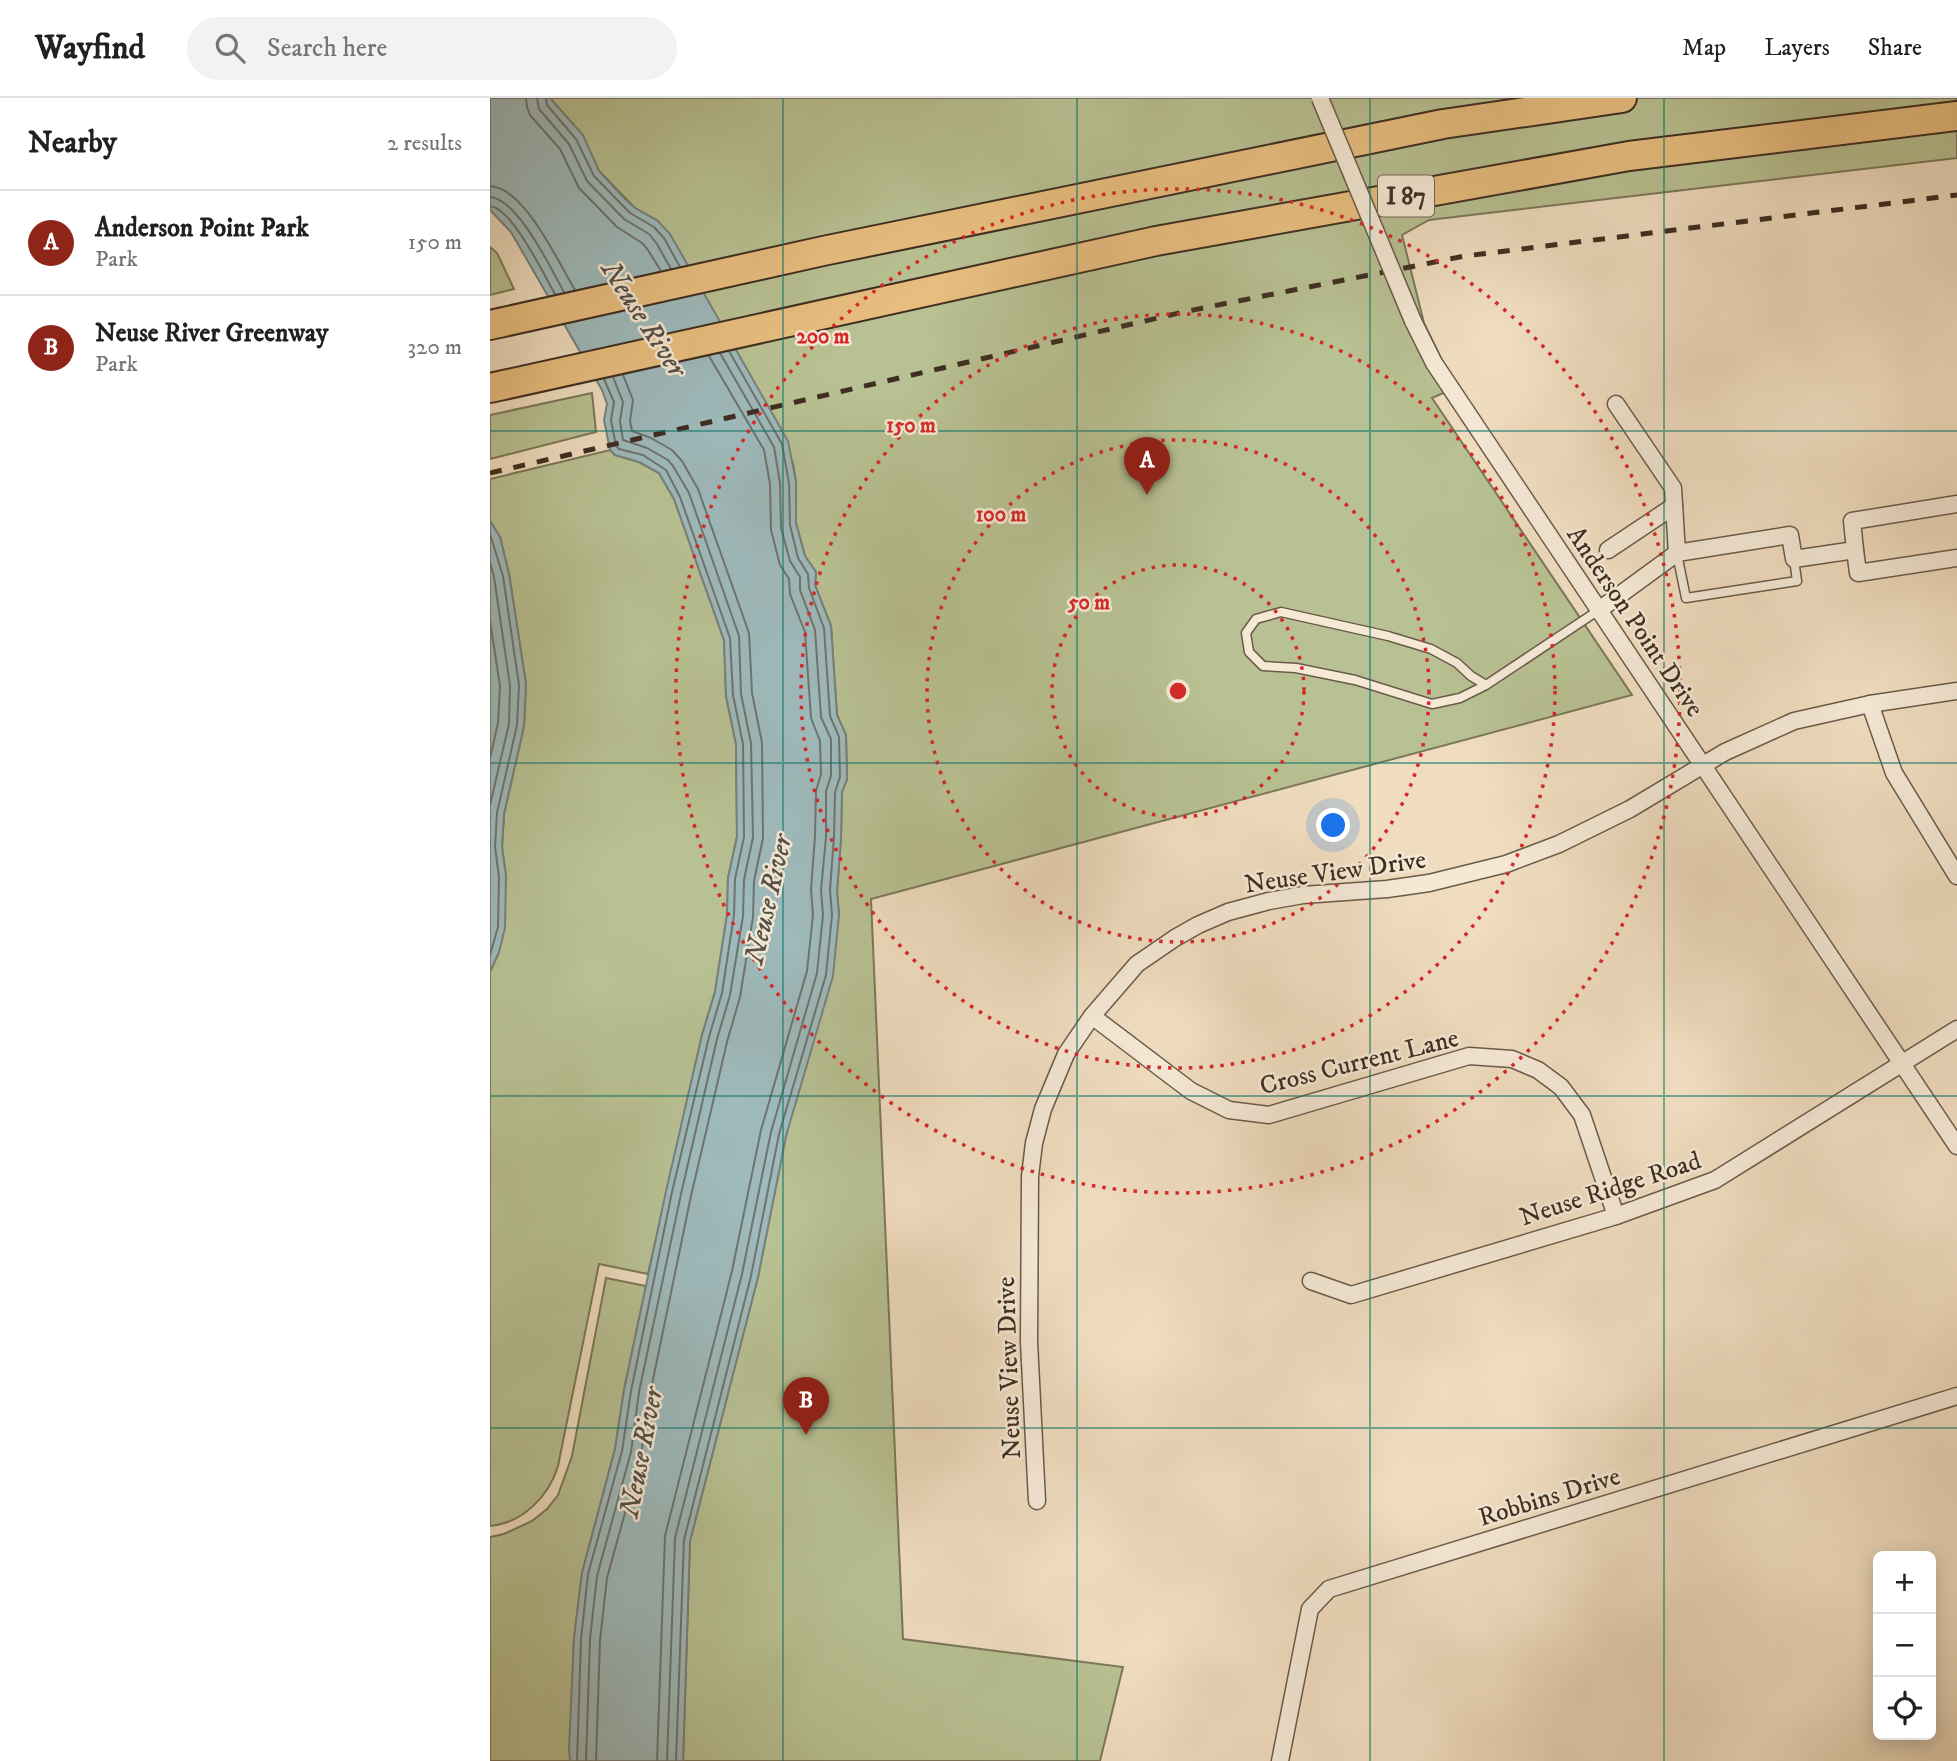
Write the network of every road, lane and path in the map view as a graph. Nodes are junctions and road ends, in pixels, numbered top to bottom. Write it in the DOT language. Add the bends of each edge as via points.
graph roads {
  1 [pos="1320,98"];
  2 [pos="1622,98"];
  3 [pos="1957,116"];
  4 [pos="490,324"];
  5 [pos="490,388"];
  6 [pos="1616,404"];
  7 [pos="1957,504"];
  8 [pos="1674,506"];
  9 [pos="1608,550"];
  10 [pos="1855,550"];
  11 [pos="1677,553"];
  12 [pos="1957,558"];
  13 [pos="1794,559"];
  14 [pos="1599,610"];
  15 [pos="1486,685"];
  16 [pos="1957,691"];
  17 [pos="1870,704"];
  18 [pos="1703,766"];
  19 [pos="1957,876"];
  20 [pos="1092,1016"];
  21 [pos="1957,1029"];
  22 [pos="1903,1064"];
  23 [pos="1957,1146"];
  24 [pos="1616,1216"];
  25 [pos="1311,1281"];
  26 [pos="1957,1396"];
  27 [pos="1037,1501"];
  28 [pos="1280,1761"];
  1 -- 14 [label="street, Anderson Point Drive, bridge" via="1434,363"];
  2 -- 4 [label="highway, I 87" via="1443,124"];
  3 -- 5 [label="highway, I 87" via="1616,159 1156,241"];
  6 -- 8 [label="street" via="1673,488"];
  7 -- 10 [label="street" via="1853,521"];
  8 -- 9 [label="street"];
  8 -- 11 [label="street"];
  10 -- 12 [label="street" via="1858,573"];
  10 -- 13 [label="street"];
  11 -- 13 [label="street" via="1790,535"];
  11 -- 13 [label="lane" via="1686,598 1797,581"];
  11 -- 14 [label="street"];
  14 -- 15 [label="lane"];
  14 -- 18 [label="street, Anderson Point Drive"];
  15 -- 15 [label="lane" via="1431,649 1322,620 1281,612 1256,619 1246,633 1249,652 1263,666 1356,680 1432,704 1460,698"];
  16 -- 17 [label="street, Neuse View Drive"];
  17 -- 18 [label="street, Neuse View Drive" via="1794,721"];
  17 -- 19 [label="street" via="1894,773"];
  18 -- 20 [label="street, Neuse View Drive" via="1630,809 1506,864 1429,883 1303,895 1228,912 1175,938 1137,964"];
  18 -- 22 [label="street, Anderson Point Drive"];
  20 -- 24 [label="street, Cross Current Lane" via="1191,1091 1228,1110 1269,1115 1469,1056 1512,1059 1561,1087 1582,1115"];
  20 -- 27 [label="street, Neuse View Drive" via="1066,1054 1043,1109 1030,1176 1029,1342"];
  21 -- 22 [label="street, Neuse Ridge Road"];
  22 -- 23 [label="street, Anderson Point Drive"];
  22 -- 24 [label="street, Neuse Ridge Road" via="1715,1180"];
  24 -- 25 [label="street, Neuse Ridge Road" via="1351,1295"];
  26 -- 28 [label="street, Robbins Drive" via="1329,1589 1310,1609"];
}
